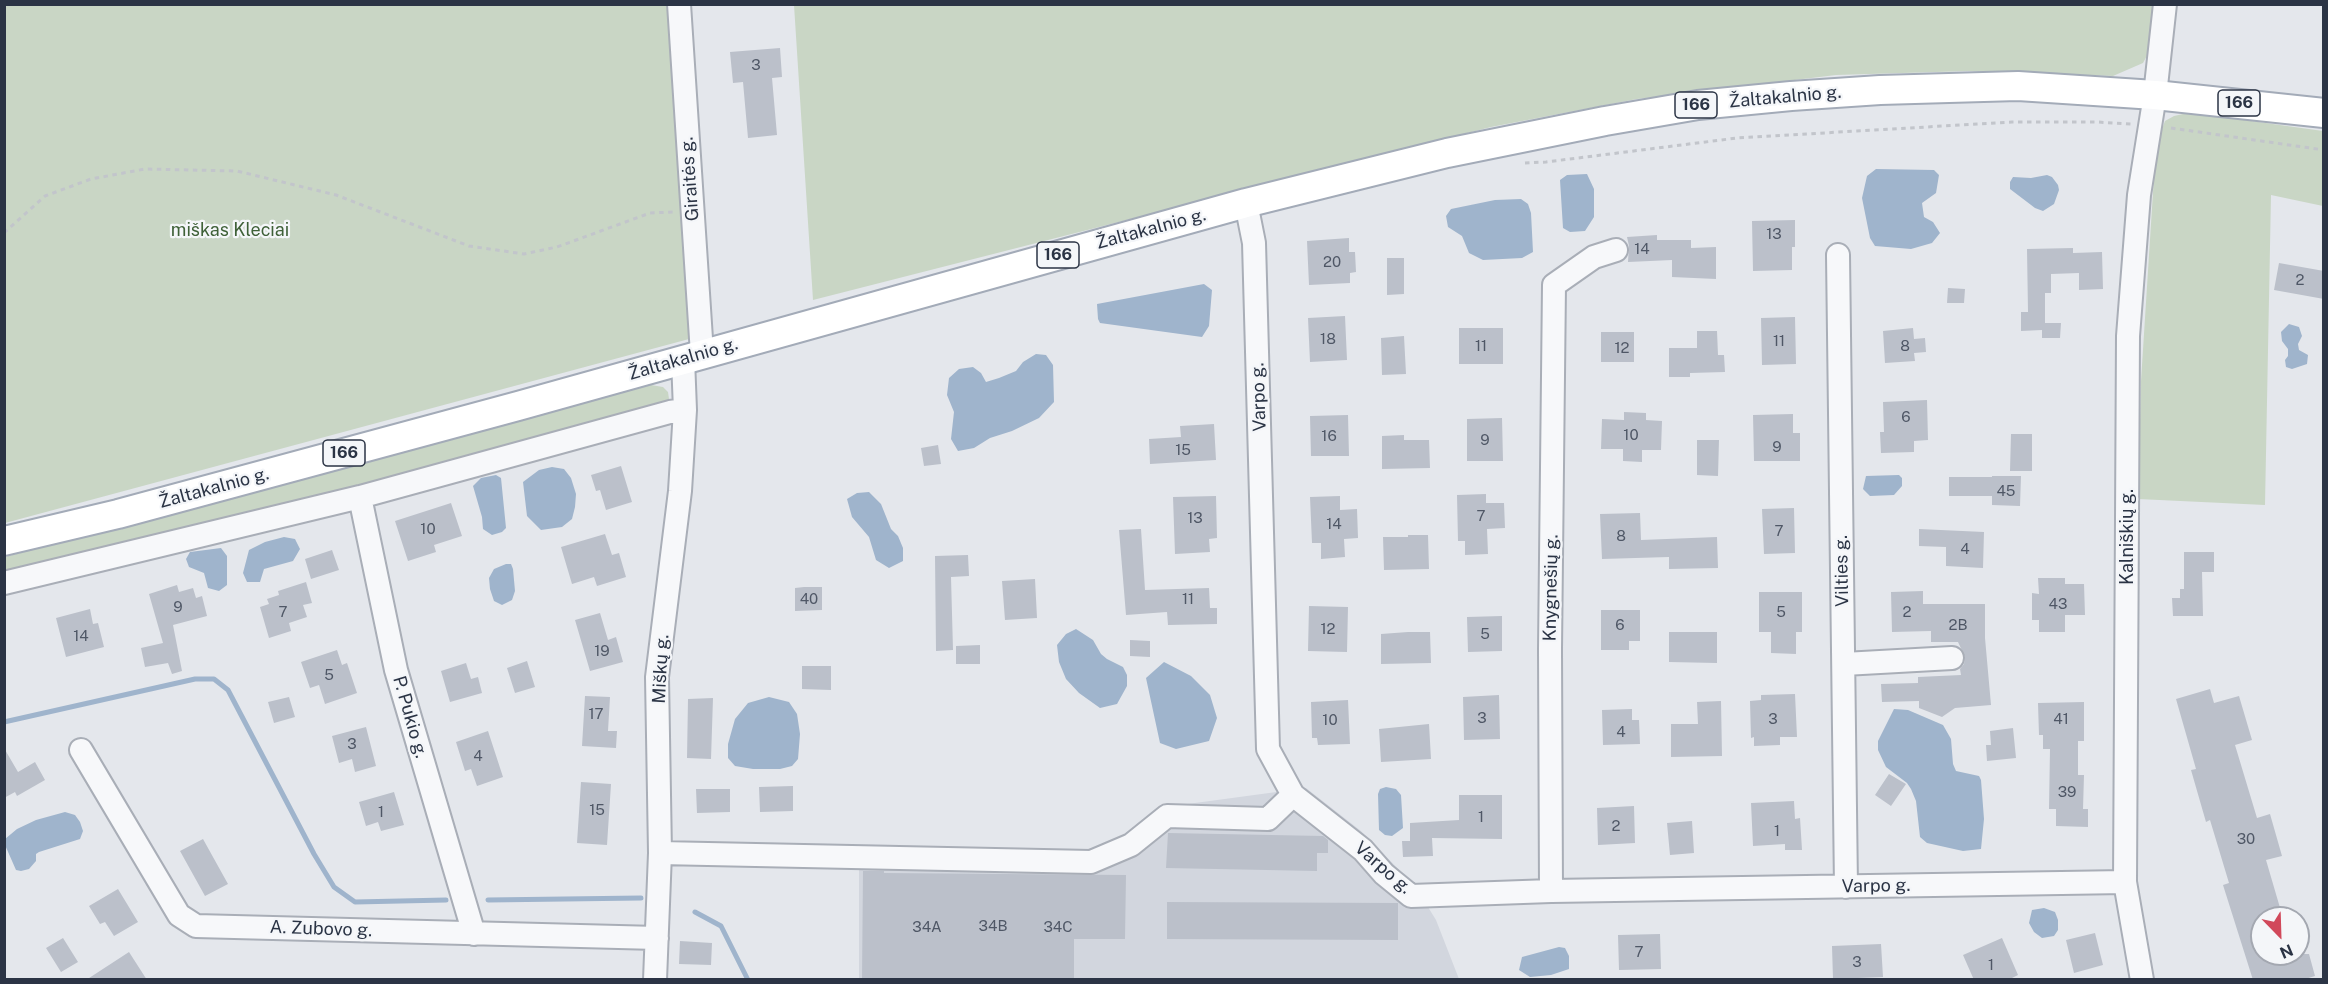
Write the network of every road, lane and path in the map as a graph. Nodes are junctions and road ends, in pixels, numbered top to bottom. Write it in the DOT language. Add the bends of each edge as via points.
graph roads {
  1 [pos="679,4"];
  2 [pos="2165,4"];
  3 [pos="2155,95"];
  4 [pos="2324,113"];
  5 [pos="2148,126"];
  6 [pos="2324,150"];
  7 [pos="1522,163"];
  8 [pos="1246,203"];
  9 [pos="692,211"];
  10 [pos="4,233"];
  11 [pos="1616,250"];
  12 [pos="1838,255"];
  13 [pos="692,357"];
  14 [pos="686,410"];
  15 [pos="360,497"];
  16 [pos="4,541"];
  17 [pos="4,583"];
  18 [pos="1952,658"];
  19 [pos="1844,664"];
  20 [pos="81,750"];
  21 [pos="1293,795"];
  22 [pos="660,853"];
  23 [pos="2125,882"];
  24 [pos="1846,887"];
  25 [pos="1551,891"];
  26 [pos="474,934"];
  27 [pos="657,939"];
  28 [pos="655,980"];
  29 [pos="2142,980"];
  1 -- 9 [label="street, Giraitės g."];
  2 -- 3 [label="street, Kalniškių g."];
  3 -- 4 [label="main road, Žaltakalnio g. / 166"];
  3 -- 5 [label="street, Kalniškių g."];
  3 -- 8 [label="main road, Žaltakalnio g. / 166" via="2018,86 1880,90 1698,105 1446,153"];
  5 -- 6 [label="path"];
  5 -- 7 [label="path" via="2012,122 1761,136"];
  5 -- 23 [label="street, Kalniškių g." via="2128,336"];
  8 -- 13 [label="main road, Žaltakalnio g. / 166"];
  8 -- 21 [label="street, Varpo g." via="1254,243 1268,749"];
  9 -- 10 [label="path" via="650,213 557,247 524,254 469,246 336,195 237,171 145,169 91,179 45,196"];
  9 -- 13 [label="street, Giraitės g."];
  11 -- 25 [label="street, Knygnešių g." via="1594,257 1554,285"];
  12 -- 19 [label="street, Vilties g."];
  13 -- 14 [label="street, Miškų g."];
  13 -- 16 [label="main road, Žaltakalnio g. / 166" via="118,514"];
  14 -- 15 [label="street"];
  14 -- 22 [label="street, Miškų g." via="657,678"];
  15 -- 17 [label="street"];
  15 -- 26 [label="street, P. Pukio g." via="396,670"];
  18 -- 19 [label="street"];
  19 -- 24 [label="street, Vilties g."];
  20 -- 26 [label="street, A. Zubovo g." via="179,915 196,926"];
  21 -- 22 [label="street" via="1268,819 1167,816 1131,845 1091,862"];
  21 -- 25 [label="street, Varpo g." via="1363,850 1411,896"];
  22 -- 27 [label="street, Miškų g."];
  23 -- 24 [label="street, Varpo g."];
  23 -- 29 [label="street, Kalniškių g."];
  24 -- 25 [label="street, Varpo g."];
  26 -- 27 [label="street, A. Zubovo g."];
  27 -- 28 [label="street, Miškų g."];
}
